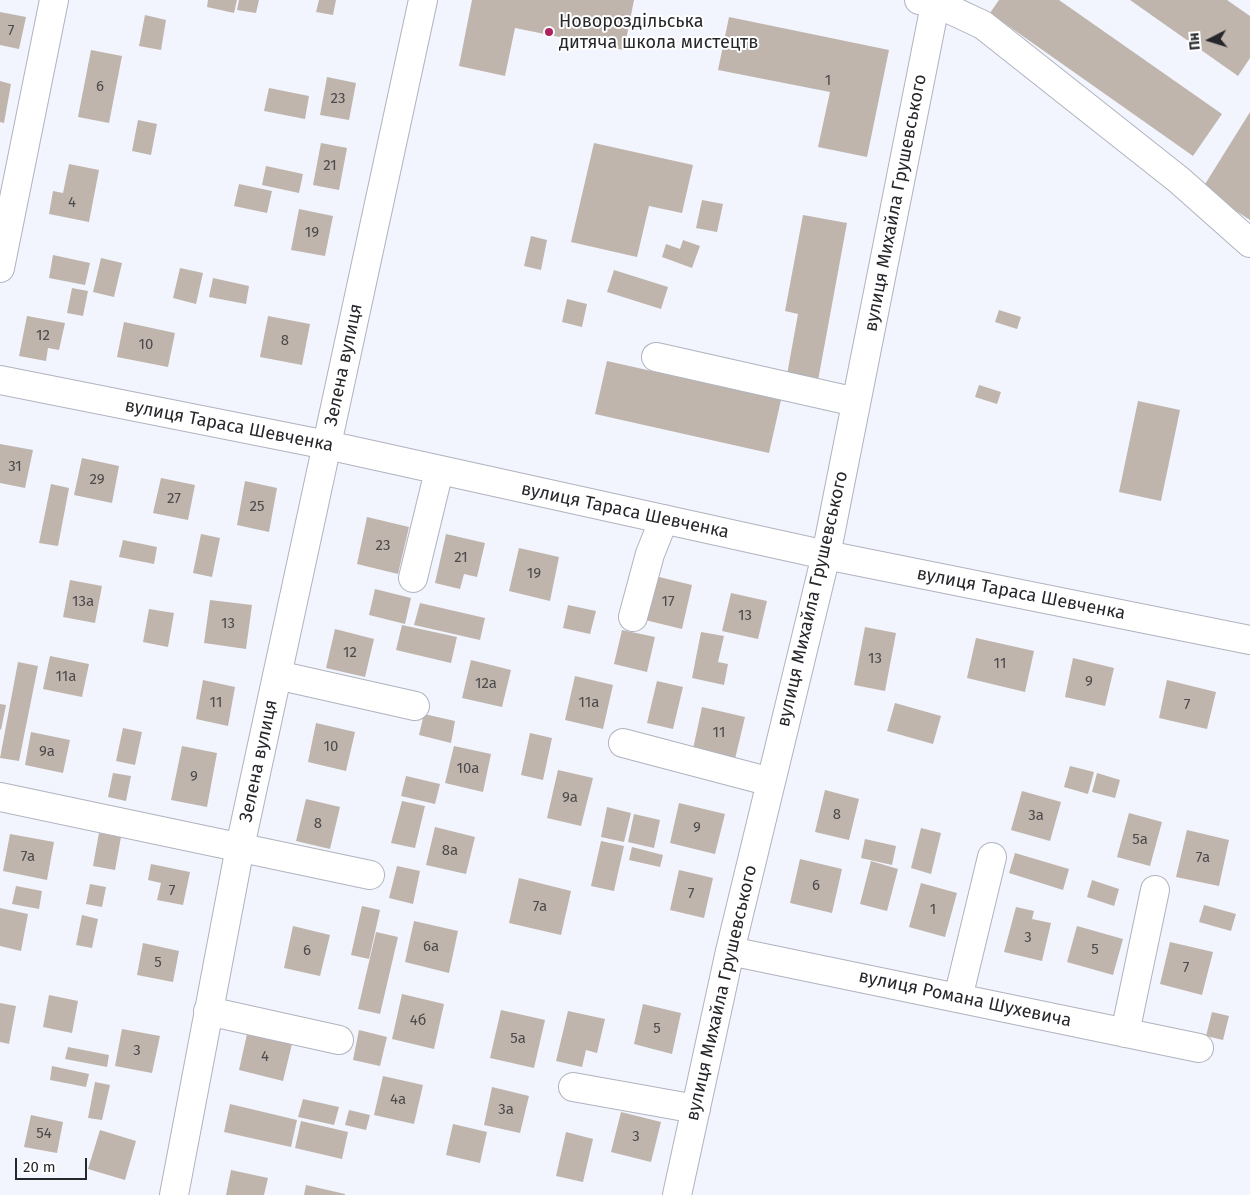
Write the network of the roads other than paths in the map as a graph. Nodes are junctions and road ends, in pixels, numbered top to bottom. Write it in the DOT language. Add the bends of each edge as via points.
graph roads {
  1 [pos="54,0"];
  2 [pos="422,0"];
  3 [pos="930,1"];
  4 [pos="1250,243"];
  5 [pos="0,268"];
  6 [pos="656,357"];
  7 [pos="0,380"];
  8 [pos="856,402"];
  9 [pos="327,446"];
  10 [pos="439,471"];
  11 [pos="664,519"];
  12 [pos="826,555"];
  13 [pos="413,578"];
  14 [pos="633,617"];
  15 [pos="1250,640"];
  16 [pos="277,675"];
  17 [pos="415,706"];
  18 [pos="623,743"];
  19 [pos="771,782"];
  20 [pos="0,797"];
  21 [pos="240,847"];
  22 [pos="992,857"];
  23 [pos="370,875"];
  24 [pos="1155,890"];
  25 [pos="730,951"];
  26 [pos="958,998"];
  27 [pos="208,1011"];
  28 [pos="1125,1033"];
  29 [pos="339,1040"];
  30 [pos="1199,1048"];
  31 [pos="573,1087"];
  32 [pos="696,1109"];
  33 [pos="174,1195"];
  34 [pos="677,1195"];
  1 -- 5 [label="street"];
  2 -- 9 [label="street, Зелена вулиця"];
  3 -- 4 [label="street" via="983,25 1179,180"];
  3 -- 8 [label="street, вулиця Михайла Грушевського"];
  6 -- 8 [label="street"];
  7 -- 9 [label="street, вулиця Тараса Шевченка"];
  8 -- 12 [label="street, вулиця Михайла Грушевського"];
  9 -- 10 [label="street, вулиця Тараса Шевченка"];
  9 -- 16 [label="street, Зелена вулиця"];
  10 -- 11 [label="street, вулиця Тараса Шевченка"];
  10 -- 13 [label="street"];
  11 -- 12 [label="street, вулиця Тараса Шевченка"];
  11 -- 14 [label="street" via="650,554"];
  12 -- 15 [label="street, вулиця Тараса Шевченка"];
  12 -- 19 [label="street, вулиця Михайла Грушевського"];
  16 -- 17 [label="street"];
  16 -- 21 [label="street, Зелена вулиця"];
  18 -- 19 [label="street"];
  19 -- 25 [label="street, вулиця Михайла Грушевського"];
  20 -- 21 [label="street, Зелена вулиця"];
  21 -- 23 [label="street"];
  21 -- 27 [label="street, Зелена вулиця"];
  22 -- 26 [label="street"];
  24 -- 28 [label="street"];
  25 -- 26 [label="street, вулиця Романа Шухевича"];
  25 -- 32 [label="street, вулиця Михайла Грушевського"];
  26 -- 28 [label="street, вулиця Романа Шухевича"];
  27 -- 29 [label="street"];
  27 -- 33 [label="street, Зелена вулиця"];
  28 -- 30 [label="street, вулиця Романа Шухевича"];
  31 -- 32 [label="street"];
  32 -- 34 [label="street, вулиця Михайла Грушевського"];
}
